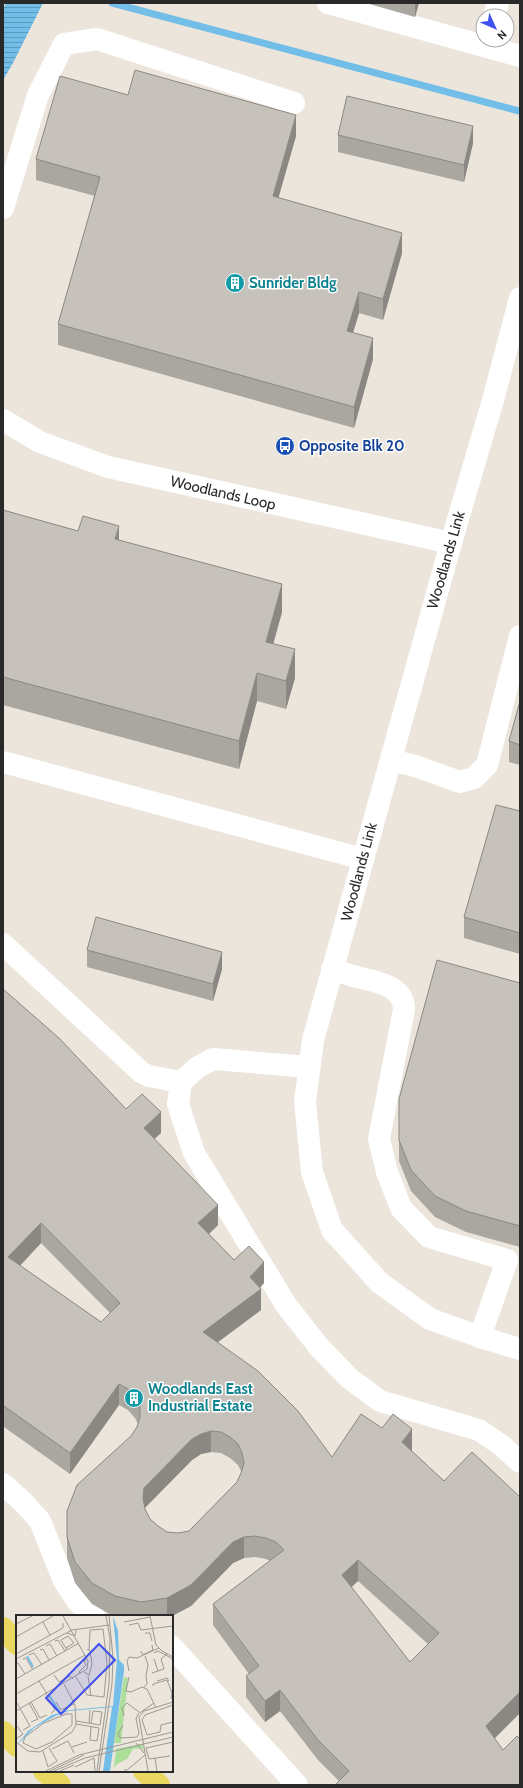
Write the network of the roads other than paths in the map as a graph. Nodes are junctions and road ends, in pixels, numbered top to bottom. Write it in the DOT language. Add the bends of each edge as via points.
graph roads {
  1 [pos="328,3"];
  2 [pos="475,40"];
  3 [pos="500,48"];
  4 [pos="520,56"];
  5 [pos="294,102"];
  6 [pos="3,208"];
  7 [pos="520,298"];
  8 [pos="3,420"];
  9 [pos="451,543"];
  10 [pos="520,636"];
  11 [pos="391,760"];
  12 [pos="3,762"];
  13 [pos="363,859"];
  14 [pos="3,944"];
  15 [pos="332,969"];
  16 [pos="310,1067"];
  17 [pos="181,1082"];
  18 [pos="480,1337"];
  19 [pos="520,1349"];
  20 [pos="520,1462"];
  21 [pos="3,1484"];
  22 [pos="93,1615"];
  23 [pos="3,1628"];
  24 [pos="16,1643"];
  25 [pos="173,1648"];
  26 [pos="3,1732"];
  27 [pos="16,1745"];
  28 [pos="45,1772"];
  29 [pos="145,1772"];
  30 [pos="60,1785"];
  31 [pos="159,1785"];
  32 [pos="297,1785"];
  1 -- 2 [label="street"];
  3 -- 4 [label="street"];
  5 -- 6 [label="street" via="97,39 64,44 38,95"];
  7 -- 9 [label="street, Woodlands Link"];
  8 -- 9 [label="street, Woodlands Loop" via="40,442 108,467"];
  9 -- 11 [label="street, Woodlands Link"];
  10 -- 11 [label="street" via="487,765 474,778 460,782"];
  11 -- 13 [label="street, Woodlands Link"];
  12 -- 13 [label="street"];
  13 -- 15 [label="street, Woodlands Link"];
  14 -- 17 [label="street" via="141,1072"];
  15 -- 16 [label="street, Woodlands Link" via="313,1040"];
  15 -- 18 [label="street" via="381,982 397,992 404,1001 379,1139 386,1172 401,1208 429,1237 505,1258 507,1262"];
  16 -- 17 [label="street" via="213,1059 198,1067"];
  16 -- 18 [label="street, Woodlands Link" via="305,1102 312,1172 332,1230 380,1283 392,1292 430,1319"];
  17 -- 20 [label="street" via="178,1104 194,1153 286,1305 319,1347 349,1378 380,1401 479,1430 501,1444"];
  18 -- 19 [label="street, Woodlands Link"];
  21 -- 22 [label="street" via="40,1521 64,1581 78,1602"];
  23 -- 24 [label="main road"];
  25 -- 32 [label="street"];
  26 -- 27 [label="main road"];
  28 -- 30 [label="main road"];
  29 -- 31 [label="main road"];
}
